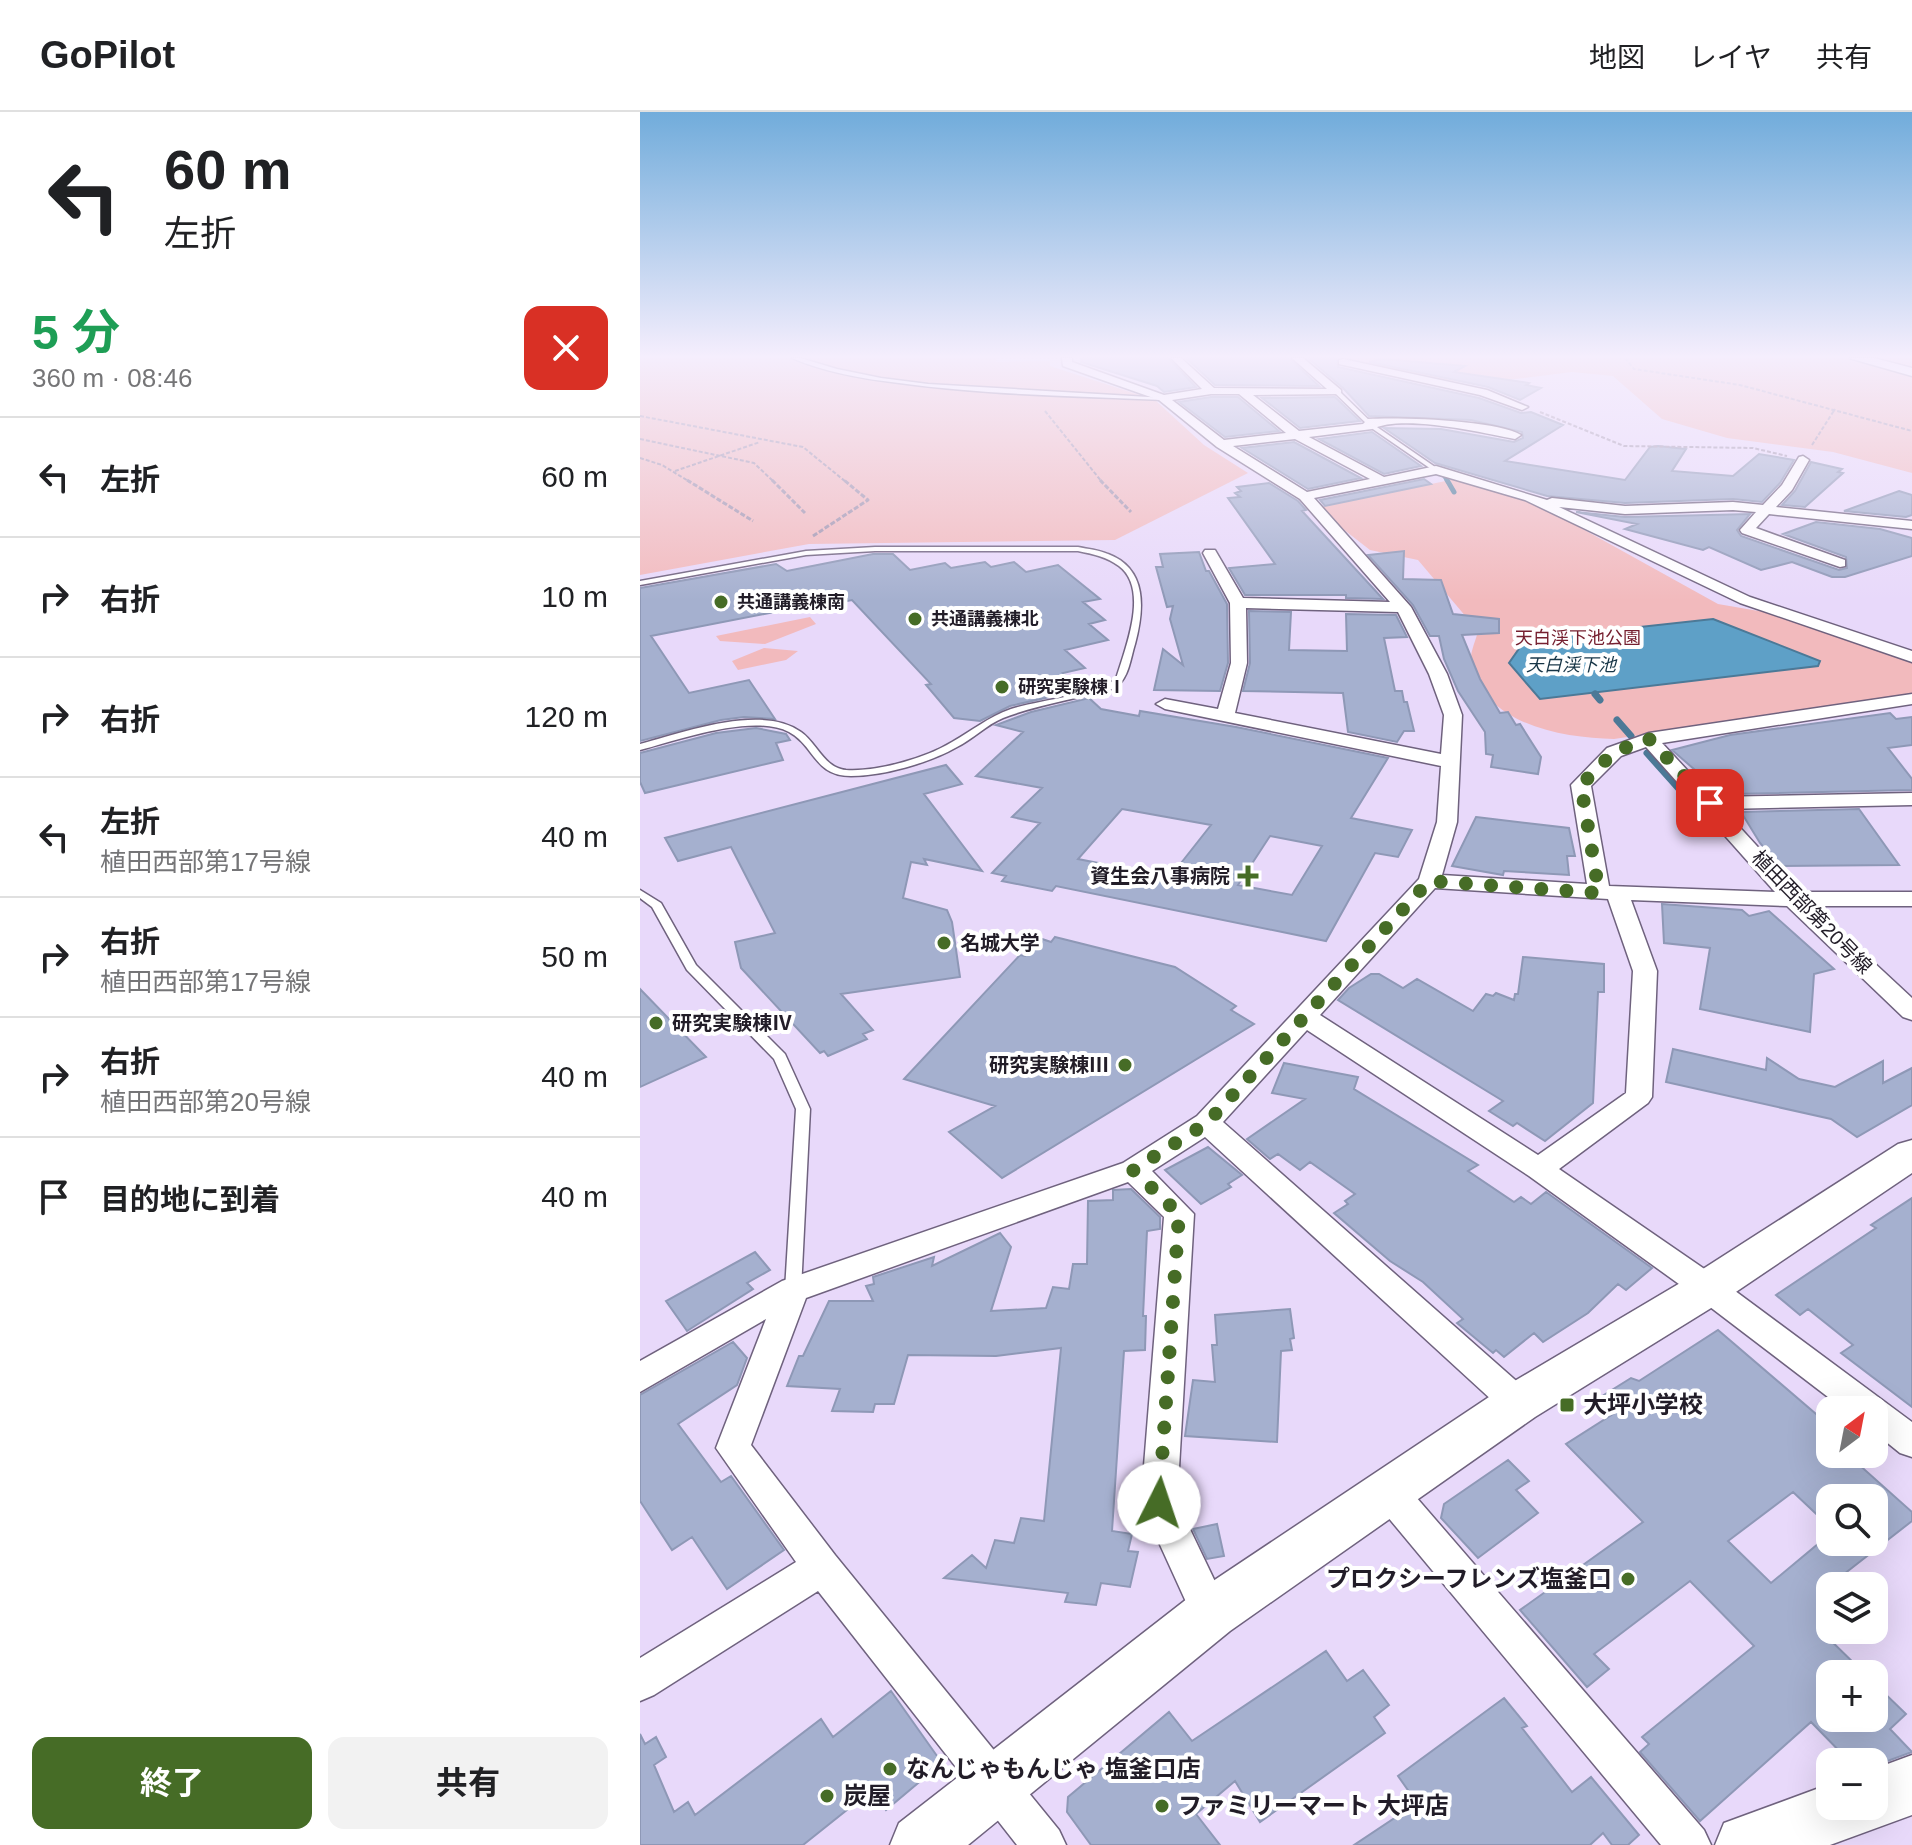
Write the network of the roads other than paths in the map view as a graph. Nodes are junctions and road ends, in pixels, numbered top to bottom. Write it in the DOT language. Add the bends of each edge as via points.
graph roads {
  1 [pos="1215,439"];
  2 [pos="1259,439"];
  3 [pos="1304,439"];
  4 [pos="1391,439"];
  5 [pos="1221,444"];
  6 [pos="1803,460"];
  7 [pos="1436,470"];
  8 [pos="1379,479"];
  9 [pos="1305,496"];
  10 [pos="1536,499"];
  11 [pos="1770,508"];
  12 [pos="1890,524"];
  13 [pos="1912,525"];
  14 [pos="1912,538"];
  15 [pos="1210,553"];
  16 [pos="1840,563"];
  17 [pos="640,583"];
  18 [pos="1238,603"];
  19 [pos="1403,607"];
  20 [pos="1912,657"];
  21 [pos="1912,699"];
  22 [pos="1165,704"];
  23 [pos="1225,716"];
  24 [pos="1649,739"];
  25 [pos="640,747"];
  26 [pos="1451,762"];
  27 [pos="1912,799"];
  28 [pos="1710,803"];
  29 [pos="1429,881"];
  30 [pos="640,893"];
  31 [pos="1608,893"];
  32 [pos="1912,899"];
  33 [pos="1796,902"];
  34 [pos="1912,1012"];
  35 [pos="1303,1016"];
  36 [pos="1207,1123"];
  37 [pos="1912,1154"];
  38 [pos="1539,1169"];
  39 [pos="1133,1170"];
  40 [pos="1708,1288"];
  41 [pos="793,1290"];
  42 [pos="640,1378"];
  43 [pos="1851,1396"];
  44 [pos="1518,1403"];
  45 [pos="1888,1424"];
  46 [pos="1912,1442"];
  47 [pos="1390,1493"];
  48 [pos="822,1567"];
  49 [pos="1211,1613"];
  50 [pos="640,1681"];
  51 [pos="995,1783"];
  52 [pos="1912,1785"];
  53 [pos="1888,1794"];
  54 [pos="1816,1820"];
  55 [pos="921,1845"];
  56 [pos="1044,1845"];
  57 [pos="1689,1845"];
  58 [pos="1746,1845"];
  1 -- 5 [label="street"];
  2 -- 5 [label="street"];
  3 -- 8 [label="street"];
  4 -- 7 [label="lane"];
  5 -- 9 [label="street"];
  6 -- 11 [label="street"];
  7 -- 8 [label="street"];
  7 -- 10 [label="street"];
  8 -- 9 [label="street"];
  9 -- 19 [label="street"];
  10 -- 11 [label="street" via="1625,510"];
  10 -- 20 [label="street" via="1745,600"];
  11 -- 12 [label="street"];
  11 -- 16 [label="street" via="1747,530"];
  12 -- 13 [label="street"];
  12 -- 14 [label="street"];
  15 -- 18 [label="street"];
  17 -- 25 [label="lane" via="806,553 1078,549 1108,555 1127,567 1140,613 1120,680 1112,686 1009,712 945,750 888,766 832,771 794,730 771,724 743,724"];
  18 -- 19 [label="street"];
  18 -- 23 [label="street" via="1239,663"];
  19 -- 26 [label="street" via="1453,715"];
  21 -- 24 [label="street"];
  22 -- 23 [label="street"];
  23 -- 26 [label="street"];
  24 -- 28 [label="street, 植田西部第20号線"];
  24 -- 31 [label="street" via="1614,752 1581,785"];
  26 -- 29 [label="street" via="1447,822"];
  27 -- 28 [label="street"];
  28 -- 33 [label="street, 植田西部第20号線"];
  29 -- 31 [label="street"];
  29 -- 35 [label="street"];
  30 -- 41 [label="lane" via="657,905 691,967 780,1057 803,1109"];
  31 -- 33 [label="street"];
  31 -- 38 [label="street" via="1645,971 1639,1097"];
  32 -- 33 [label="street"];
  33 -- 34 [label="street, 植田西部第20号線"];
  35 -- 36 [label="street"];
  35 -- 38 [label="street"];
  36 -- 39 [label="street"];
  36 -- 44 [label="street"];
  37 -- 40 [label="street"];
  38 -- 40 [label="street"];
  39 -- 41 [label="street"];
  39 -- 49 [label="street" via="1179,1214 1159,1503"];
  40 -- 43 [label="street"];
  40 -- 44 [label="street"];
  41 -- 42 [label="street"];
  41 -- 48 [label="street" via="733,1448"];
  44 -- 47 [label="street"];
  45 -- 46 [label="street"];
  47 -- 49 [label="street"];
  47 -- 57 [label="street"];
  48 -- 50 [label="street"];
  48 -- 51 [label="street"];
  49 -- 51 [label="street"];
  51 -- 55 [label="street"];
  51 -- 56 [label="street"];
  52 -- 53 [label="street"];
  54 -- 58 [label="street"];
}
